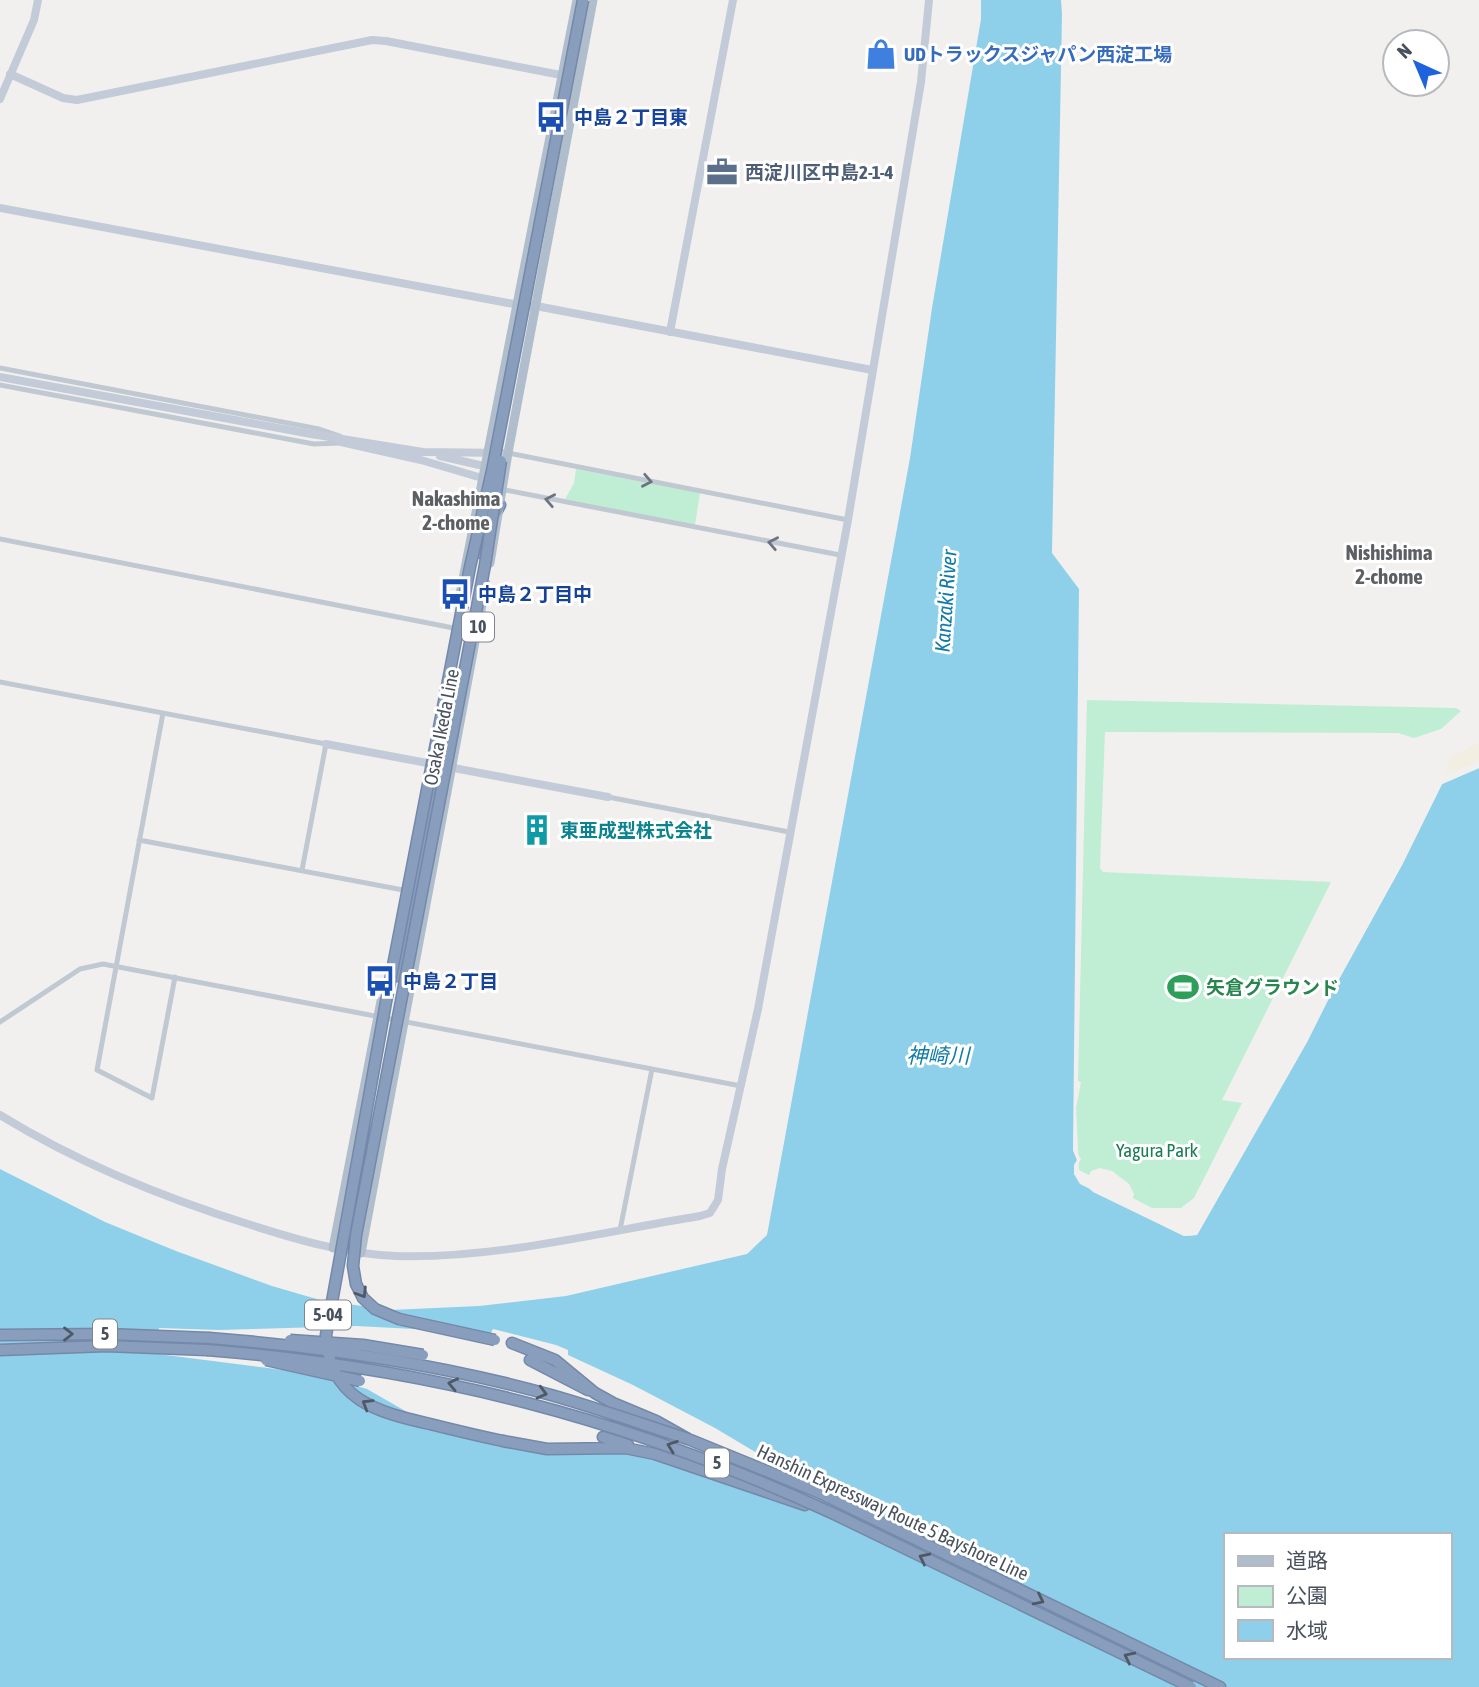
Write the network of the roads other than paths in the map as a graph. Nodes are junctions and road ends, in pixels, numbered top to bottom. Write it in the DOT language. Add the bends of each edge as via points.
graph roads {
  1 [pos="38,0"];
  2 [pos="580,0"];
  3 [pos="591,0"];
  4 [pos="733,0"];
  5 [pos="929,0"];
  6 [pos="10,74"];
  7 [pos="563,76"];
  8 [pos="579,79"];
  9 [pos="0,99"];
  10 [pos="0,208"];
  11 [pos="519,305"];
  12 [pos="536,306"];
  13 [pos="670,332"];
  14 [pos="0,368"];
  15 [pos="872,370"];
  16 [pos="0,377"];
  17 [pos="0,385"];
  18 [pos="347,441"];
  19 [pos="423,452"];
  20 [pos="487,453"];
  21 [pos="508,453"];
  22 [pos="484,466"];
  23 [pos="482,478"];
  24 [pos="503,491"];
  25 [pos="500,505"];
  26 [pos="848,520"];
  27 [pos="0,538"];
  28 [pos="840,555"];
  29 [pos="453,628"];
  30 [pos="477,632"];
  31 [pos="0,682"];
  32 [pos="163,713"];
  33 [pos="326,744"];
  34 [pos="427,763"];
  35 [pos="439,765"];
  36 [pos="451,767"];
  37 [pos="608,797"];
  38 [pos="431,821"];
  39 [pos="789,832"];
  40 [pos="139,840"];
  41 [pos="302,870"];
  42 [pos="403,890"];
  43 [pos="116,965"];
  44 [pos="175,977"];
  45 [pos="378,1017"];
  46 [pos="403,1021"];
  47 [pos="0,1022"];
  48 [pos="652,1069"];
  49 [pos="373,1073"];
  50 [pos="741,1086"];
  51 [pos="0,1115"];
  52 [pos="620,1230"];
  53 [pos="333,1248"];
  54 [pos="361,1253"];
  55 [pos="0,1335"];
  56 [pos="495,1340"];
  57 [pos="248,1341"];
  58 [pos="512,1343"];
  59 [pos="0,1350"];
  60 [pos="207,1350"];
  61 [pos="422,1355"];
  62 [pos="530,1360"];
  63 [pos="360,1381"];
  64 [pos="595,1393"];
  65 [pos="603,1437"];
  66 [pos="688,1439"];
  67 [pos="656,1454"];
  68 [pos="832,1513"];
  69 [pos="1191,1687"];
  70 [pos="1220,1687"];
  1 -- 6 [label="street"];
  2 -- 7 [label="main road, Osaka Ikeda Line / 10"];
  2 -- 49 [label="highway, bridge"];
  3 -- 8 [label="main road, Osaka Ikeda Line / 10"];
  3 -- 38 [label="highway, bridge" via="485,565"];
  4 -- 13 [label="street"];
  5 -- 15 [label="street" via="921,82"];
  6 -- 7 [label="street" via="77,100 379,40"];
  6 -- 9 [label="street"];
  7 -- 8 [label="street"];
  7 -- 11 [label="main road, Osaka Ikeda Line / 10"];
  8 -- 12 [label="main road, Osaka Ikeda Line / 10"];
  10 -- 11 [label="street"];
  11 -- 12 [label="street"];
  11 -- 20 [label="main road, Osaka Ikeda Line / 10"];
  12 -- 13 [label="street"];
  12 -- 21 [label="main road, Osaka Ikeda Line / 10"];
  13 -- 15 [label="street"];
  14 -- 18 [label="street" via="319,429"];
  15 -- 26 [label="street"];
  16 -- 18 [label="street"];
  17 -- 18 [label="street" via="314,444"];
  18 -- 19 [label="street"];
  18 -- 23 [label="street"];
  19 -- 20 [label="street"];
  19 -- 22 [label="street"];
  20 -- 21 [label="street"];
  20 -- 22 [label="main road, Osaka Ikeda Line / 10"];
  21 -- 24 [label="main road, Osaka Ikeda Line / 10"];
  21 -- 26 [label="street, one-way"];
  22 -- 23 [label="main road, Osaka Ikeda Line / 10"];
  22 -- 24 [label="street" via="497,475"];
  23 -- 24 [label="street"];
  23 -- 29 [label="main road, Osaka Ikeda Line / 10"];
  24 -- 25 [label="main road, Osaka Ikeda Line / 10"];
  28 -- 24 [label="street, one-way"];
  25 -- 30 [label="main road, Osaka Ikeda Line / 10"];
  25 -- 38 [label="highway, bridge" via="485,533"];
  26 -- 28 [label="street"];
  27 -- 29 [label="street"];
  28 -- 39 [label="street"];
  29 -- 30 [label="street"];
  29 -- 34 [label="main road, Osaka Ikeda Line / 10"];
  30 -- 36 [label="main road, Osaka Ikeda Line / 10"];
  31 -- 32 [label="street"];
  32 -- 33 [label="street"];
  32 -- 40 [label="street"];
  33 -- 34 [label="street"];
  33 -- 41 [label="street"];
  34 -- 35 [label="street"];
  34 -- 42 [label="main road, Osaka Ikeda Line / 10"];
  35 -- 36 [label="street"];
  35 -- 38 [label="highway"];
  36 -- 37 [label="street"];
  36 -- 46 [label="main road, Osaka Ikeda Line / 10"];
  37 -- 39 [label="street"];
  38 -- 49 [label="highway, bridge" via="393,1002"];
  38 -- 56 [label="highway, one-way, bridge" via="356,1235 354,1276 363,1298 383,1313"];
  39 -- 50 [label="street"];
  40 -- 41 [label="street"];
  40 -- 43 [label="street"];
  41 -- 42 [label="street"];
  42 -- 45 [label="main road, Osaka Ikeda Line / 10"];
  43 -- 44 [label="street"];
  43 -- 44 [label="street" via="97,1070 152,1098"];
  43 -- 47 [label="street" via="80,969"];
  44 -- 45 [label="street"];
  45 -- 46 [label="street"];
  45 -- 53 [label="main road, Osaka Ikeda Line / 10"];
  46 -- 48 [label="street"];
  46 -- 54 [label="main road, Osaka Ikeda Line / 10"];
  48 -- 50 [label="street"];
  48 -- 52 [label="street"];
  67 -- 49 [label="highway, 5-04, one-way, bridge" via="625,1448 547,1449 503,1441 380,1411 342,1384 328,1355 327,1323"];
  50 -- 52 [label="street" via="713,1209 700,1216"];
  51 -- 53 [label="street" via="41,1140 136,1184 209,1212"];
  52 -- 54 [label="street" via="449,1255"];
  53 -- 54 [label="street"];
  55 -- 57 [label="highway, Hanshin Expressway Route 5 Bayshore Line / 5, one-way, bridge" via="107,1334"];
  57 -- 61 [label="highway, bridge" via="319,1340"];
  57 -- 66 [label="highway, Hanshin Expressway Route 5 Bayshore Line / 5, one-way, bridge" via="368,1356 482,1378"];
  58 -- 64 [label="highway" via="555,1360"];
  59 -- 60 [label="highway, Hanshin Expressway Route 5 Bayshore Line / 5" via="106,1346"];
  60 -- 63 [label="highway, bridge"];
  68 -- 60 [label="highway, Hanshin Expressway Route 5 Bayshore Line / 5, one-way, bridge" via="689,1452 548,1407 362,1367"];
  62 -- 64 [label="highway"];
  64 -- 66 [label="highway, bridge"];
  65 -- 67 [label="highway"];
  66 -- 70 [label="highway, Hanshin Expressway Route 5 Bayshore Line / 5, one-way" via="818,1493"];
  67 -- 68 [label="highway, 5-04, bridge"];
  69 -- 68 [label="highway, Hanshin Expressway Route 5 Bayshore Line / 5, one-way, bridge"];
}
